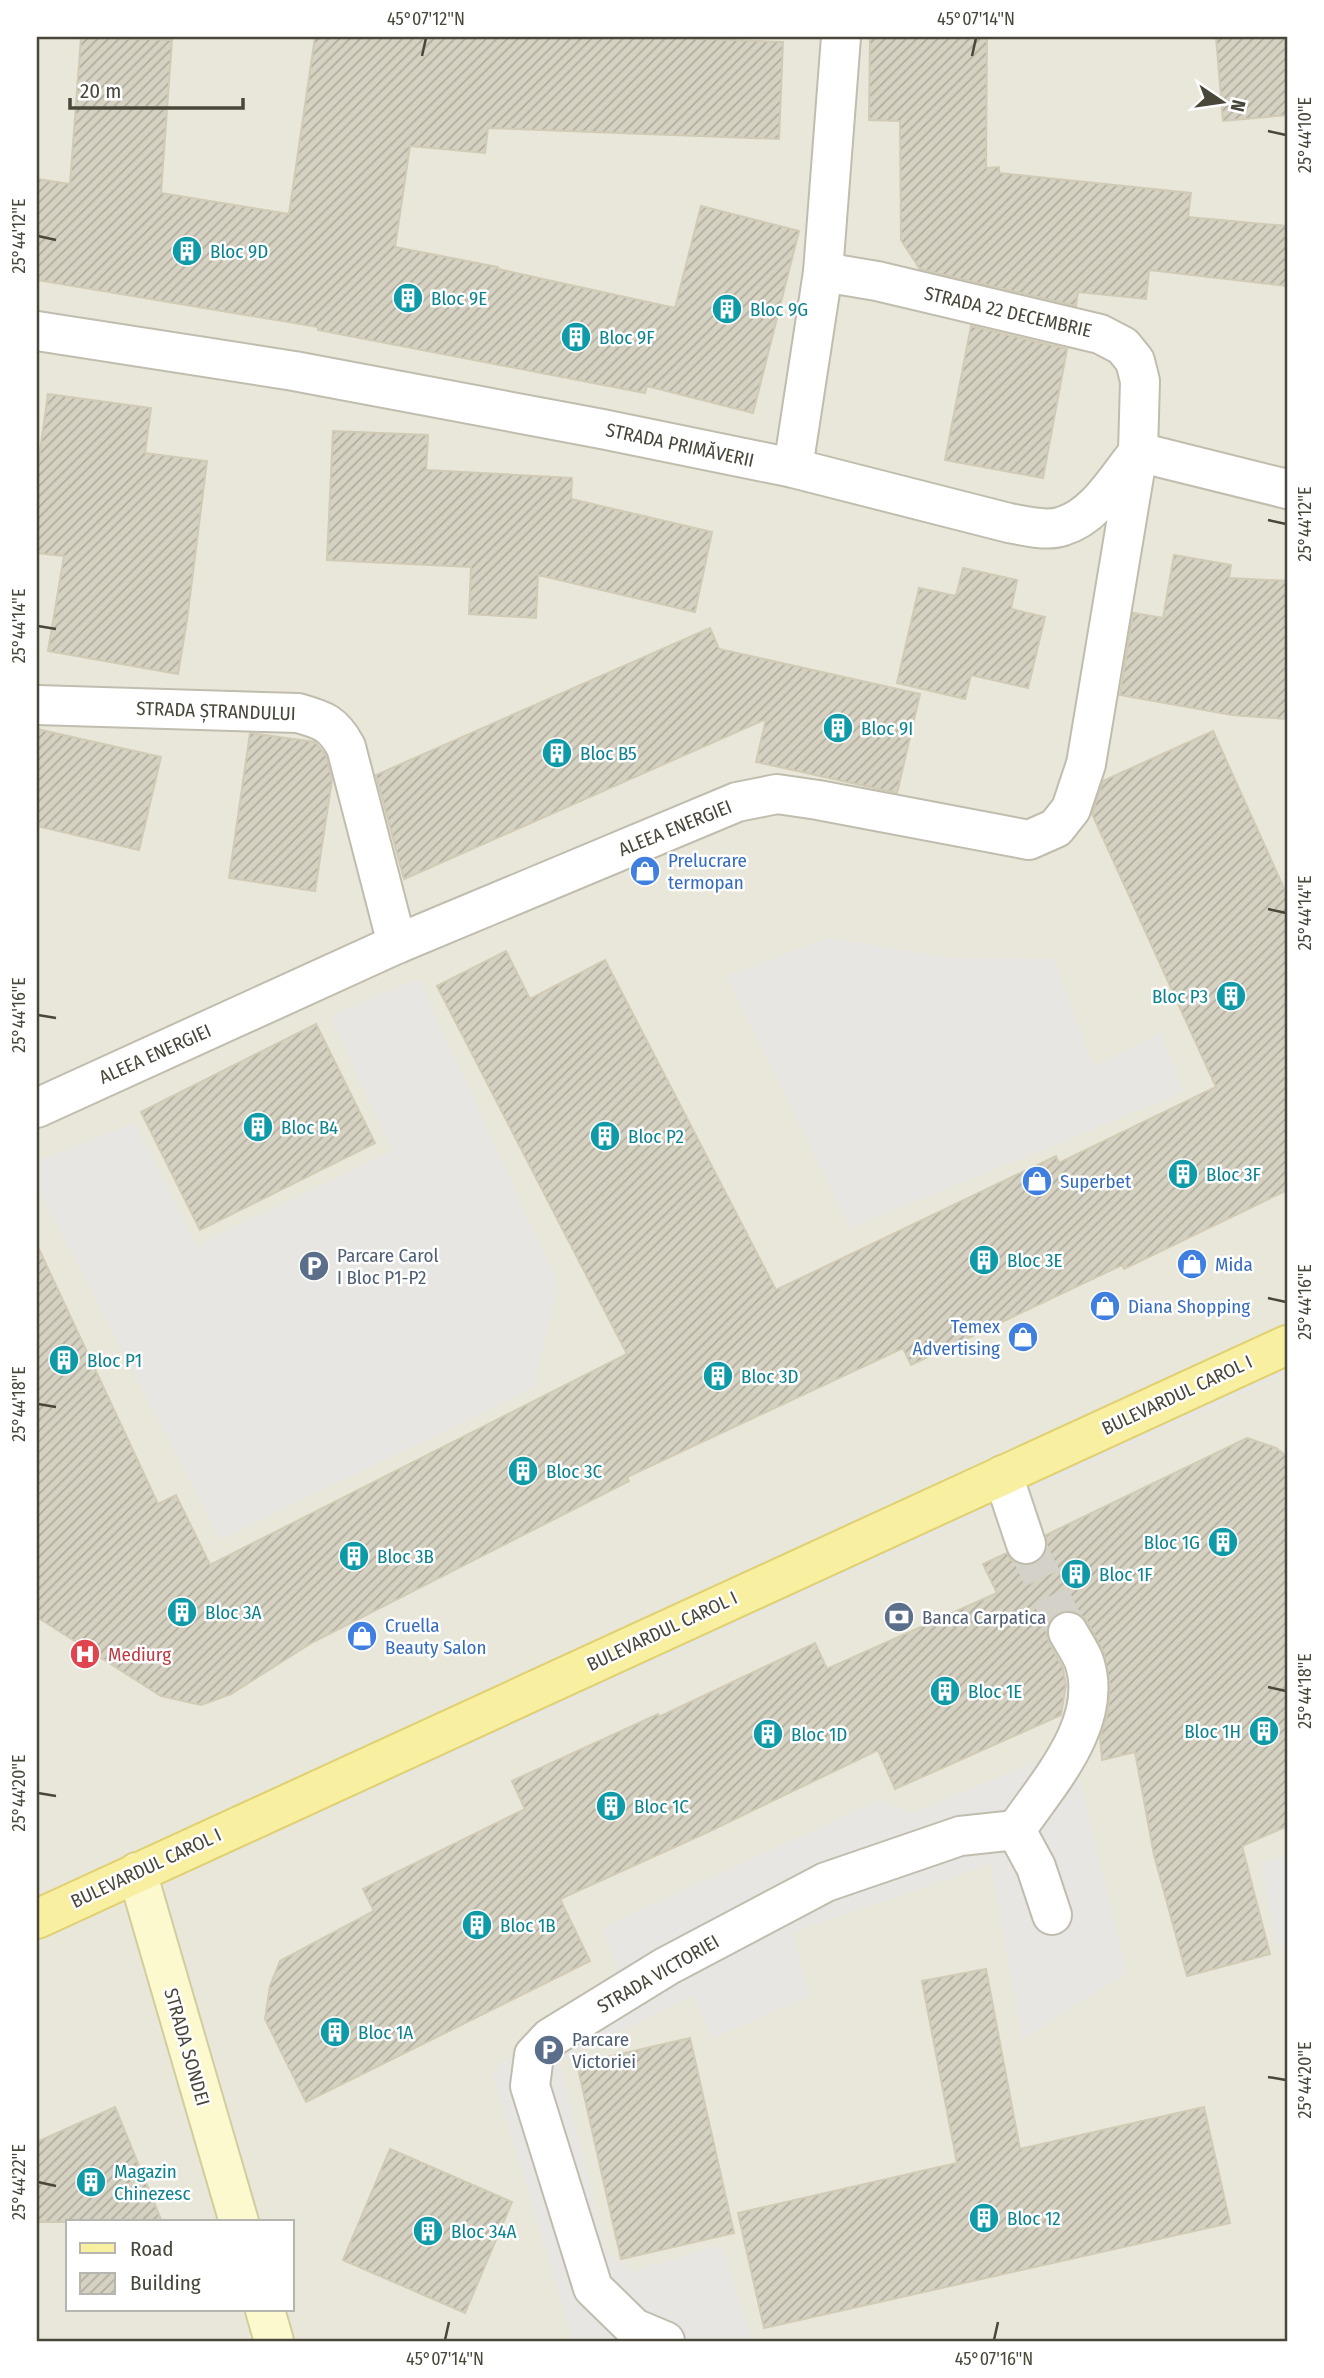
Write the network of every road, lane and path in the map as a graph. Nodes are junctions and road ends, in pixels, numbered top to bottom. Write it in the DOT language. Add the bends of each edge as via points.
graph roads {
  1 [pos="841,37"];
  2 [pos="823,272"];
  3 [pos="37,331"];
  4 [pos="1138,452"];
  5 [pos="793,468"];
  6 [pos="1287,489"];
  7 [pos="37,705"];
  8 [pos="397,944"];
  9 [pos="37,1108"];
  10 [pos="1287,1345"];
  11 [pos="1003,1475"];
  12 [pos="1026,1544"];
  13 [pos="1068,1632"];
  14 [pos="1016,1830"];
  15 [pos="137,1872"];
  16 [pos="1052,1915"];
  17 [pos="37,1919"];
  18 [pos="238,2220"];
  19 [pos="266,2312"];
  20 [pos="274,2341"];
  21 [pos="665,2341"];
  1 -- 2 [label="street"];
  2 -- 4 [label="street, STRADA 22 DECEMBRIE" via="1100,334 1123,346 1135,361 1140,381"];
  2 -- 5 [label="street"];
  3 -- 5 [label="street, STRADA PRIMĂVERII" via="294,371"];
  4 -- 5 [label="street, STRADA PRIMĂVERII" via="1088,513 1062,527 1009,523"];
  4 -- 6 [label="street"];
  4 -- 8 [label="street, ALEEA ENERGIEI" via="1086,764 1071,809 1056,828 1029,840 777,794 737,802"];
  7 -- 8 [label="street, STRADA ȘTRANDULUI" via="298,713 336,729 346,747"];
  8 -- 9 [label="street, ALEEA ENERGIEI"];
  10 -- 11 [label="main road, BULEVARDUL CAROL I"];
  11 -- 12 [label="street"];
  11 -- 15 [label="main road, BULEVARDUL CAROL I"];
  13 -- 14 [label="street" via="1084,1662 1088,1699 1076,1742"];
  14 -- 16 [label="street" via="1036,1867"];
  14 -- 21 [label="street, STRADA VICTORIEI" via="960,1836 826,1882 667,1966 550,2038 534,2055 530,2086 593,2288 634,2328"];
  15 -- 17 [label="main road, BULEVARDUL CAROL I"];
  15 -- 18 [label="street, STRADA SONDEI"];
  19 -- 20 [label="street"];
}
